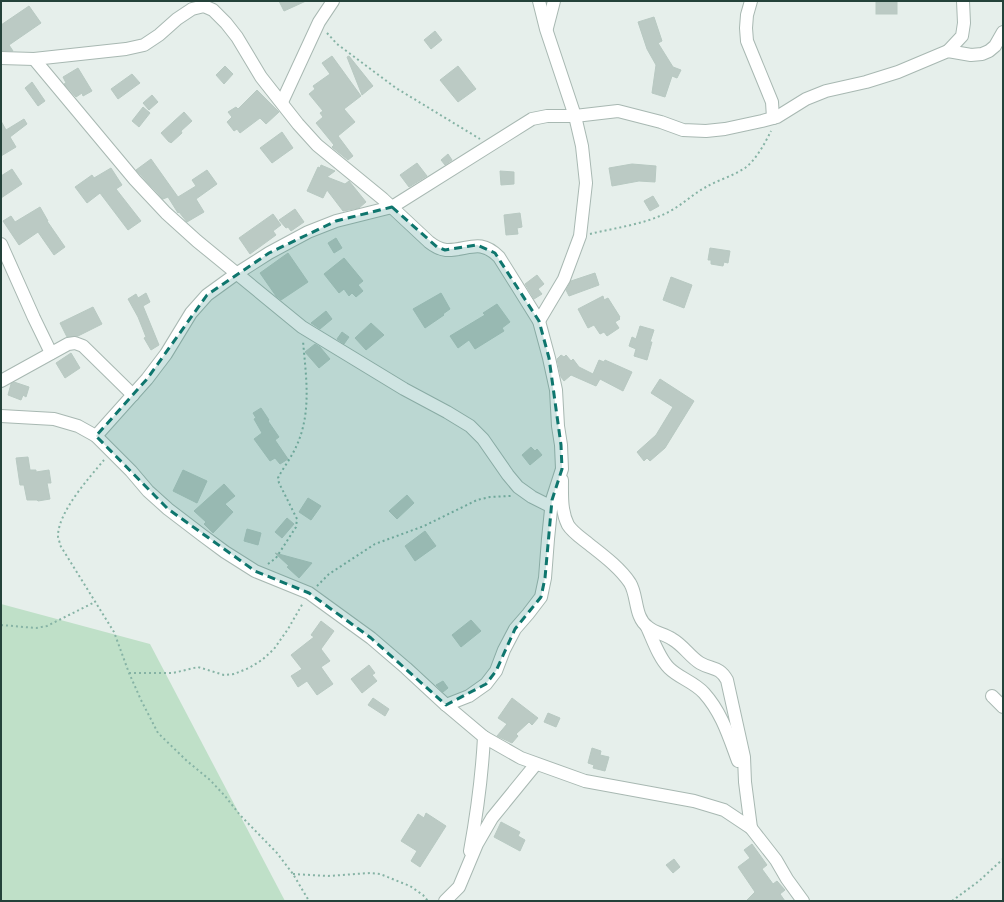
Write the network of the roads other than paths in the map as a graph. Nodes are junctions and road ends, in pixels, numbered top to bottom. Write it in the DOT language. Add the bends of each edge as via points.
graph roads {
  1 [pos="333,1"];
  2 [pos="539,1"];
  3 [pos="554,1"];
  4 [pos="751,1"];
  5 [pos="963,1"];
  6 [pos="202,4"];
  7 [pos="546,29"];
  8 [pos="1003,32"];
  9 [pos="948,52"];
  10 [pos="1,58"];
  11 [pos="34,59"];
  12 [pos="282,102"];
  13 [pos="574,116"];
  14 [pos="775,117"];
  15 [pos="392,207"];
  16 [pos="1,244"];
  17 [pos="236,274"];
  18 [pos="539,321"];
  19 [pos="51,353"];
  20 [pos="1,381"];
  21 [pos="133,395"];
  22 [pos="1,416"];
  23 [pos="96,436"];
  24 [pos="562,469"];
  25 [pos="552,506"];
  26 [pos="647,627"];
  27 [pos="992,696"];
  28 [pos="446,705"];
  29 [pos="1003,708"];
  30 [pos="484,737"];
  31 [pos="536,764"];
  32 [pos="745,782"];
  33 [pos="751,828"];
  34 [pos="466,871"];
  35 [pos="445,901"];
  36 [pos="803,901"];
  1 -- 12 [label="street" via="319,22"];
  2 -- 7 [label="street"];
  3 -- 7 [label="street"];
  4 -- 14 [label="street" via="747,14 747,41 772,102"];
  5 -- 9 [label="street" via="962,36"];
  6 -- 11 [label="street" via="177,19 160,35 144,45"];
  6 -- 12 [label="street" via="226,23"];
  7 -- 13 [label="street"];
  8 -- 9 [label="street" via="995,46 982,54"];
  9 -- 14 [label="street" via="898,72 826,91"];
  10 -- 11 [label="street"];
  11 -- 17 [label="street" via="135,180 166,213"];
  12 -- 15 [label="street" via="318,145"];
  13 -- 14 [label="street" via="618,111 683,130 706,131"];
  13 -- 15 [label="street" via="532,119"];
  13 -- 18 [label="street" via="582,146 586,182 580,236 564,280"];
  15 -- 17 [label="street" via="336,221 308,232"];
  15 -- 18 [label="street" via="437,248 445,250 477,245 495,253"];
  16 -- 19 [label="street"];
  17 -- 21 [label="street" via="207,295 191,313 166,354"];
  17 -- 25 [label="street" via="302,327 470,426 483,439 518,487"];
  18 -- 24 [label="street" via="556,390"];
  19 -- 20 [label="street"];
  19 -- 21 [label="street" via="68,344 83,346"];
  21 -- 23 [label="street"];
  22 -- 23 [label="street" via="54,419 78,426"];
  23 -- 28 [label="street" via="168,509 255,572 309,593 371,638"];
  24 -- 25 [label="street"];
  24 -- 26 [label="street" via="563,511 569,527 623,575 630,584 641,619"];
  25 -- 28 [label="street" via="545,578 540,597 515,628 496,671 486,684 469,696"];
  26 -- 32 [label="street" via="669,668 698,686 715,707 725,724"];
  26 -- 32 [label="street" via="672,638 700,663 723,673 729,688 744,757"];
  27 -- 29 [label="street"];
  28 -- 30 [label="street"];
  30 -- 31 [label="street"];
  30 -- 34 [label="street" via="478,803"];
  31 -- 33 [label="street" via="596,784 710,805 724,810"];
  31 -- 34 [label="street" via="492,818 477,844"];
  32 -- 33 [label="street"];
  33 -- 36 [label="street"];
  34 -- 35 [label="street" via="459,887"];
}
